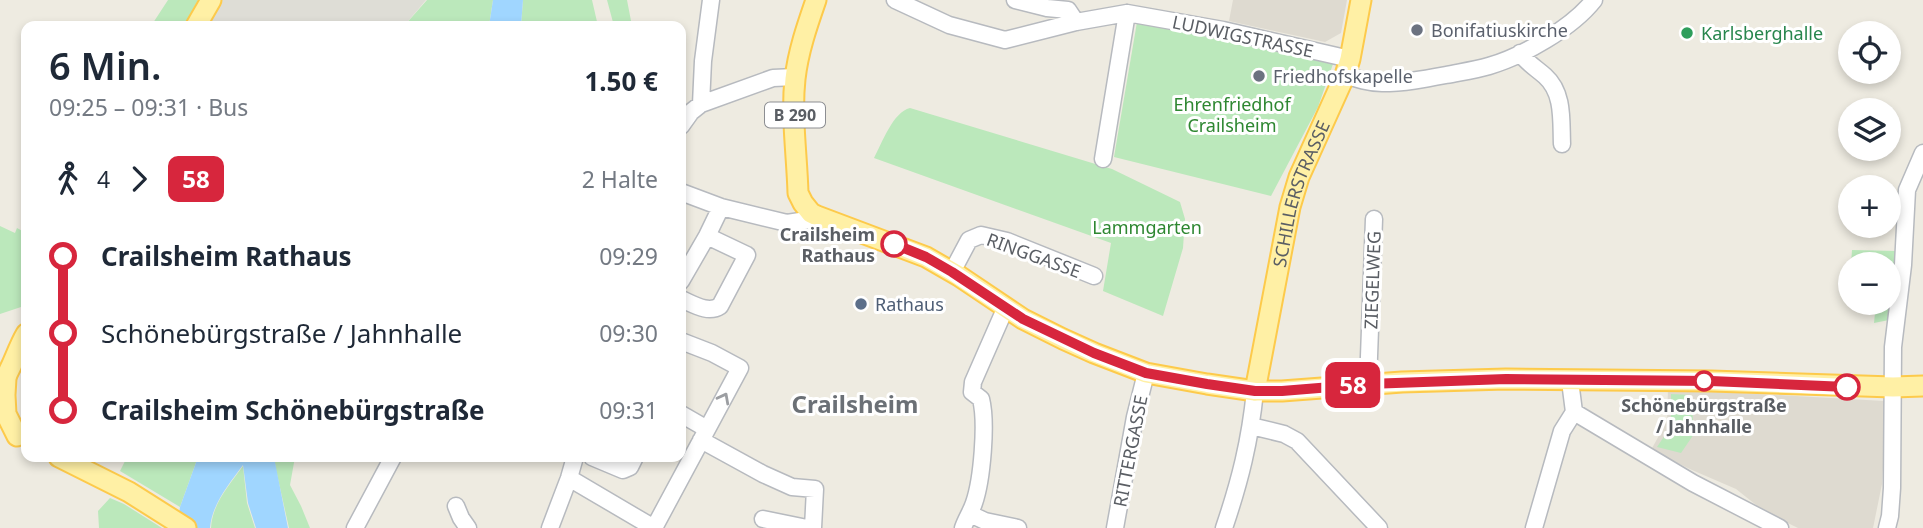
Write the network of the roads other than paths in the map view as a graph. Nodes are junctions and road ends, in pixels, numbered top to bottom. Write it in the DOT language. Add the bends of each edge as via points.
graph roads {
  1 [pos="211,0"];
  2 [pos="711,0"];
  3 [pos="816,0"];
  4 [pos="1014,0"];
  5 [pos="1361,0"];
  6 [pos="1594,0"];
  7 [pos="898,1"];
  8 [pos="1127,13"];
  9 [pos="200,21"];
  10 [pos="1076,22"];
  11 [pos="1520,53"];
  12 [pos="1347,67"];
  13 [pos="795,77"];
  14 [pos="701,104"];
  15 [pos="686,118"];
  16 [pos="1562,144"];
  17 [pos="1923,153"];
  18 [pos="1103,159"];
  19 [pos="686,194"];
  20 [pos="721,206"];
  21 [pos="818,216"];
  22 [pos="1374,219"];
  23 [pos="706,236"];
  24 [pos="686,271"];
  25 [pos="952,272"];
  26 [pos="1094,276"];
  27 [pos="686,301"];
  28 [pos="1005,309"];
  29 [pos="21,342"];
  30 [pos="686,343"];
  31 [pos="1146,373"];
  32 [pos="2,377"];
  33 [pos="1570,381"];
  34 [pos="1368,384"];
  35 [pos="1923,386"];
  36 [pos="1893,387"];
  37 [pos="1255,391"];
  38 [pos="1574,412"];
  39 [pos="686,419"];
  40 [pos="1251,426"];
  41 [pos="14,435"];
  42 [pos="704,435"];
  43 [pos="69,462"];
  44 [pos="390,462"];
  45 [pos="574,462"];
  46 [pos="604,462"];
  47 [pos="632,462"];
  48 [pos="569,478"];
  49 [pos="456,506"];
  50 [pos="763,519"];
  51 [pos="966,521"];
  52 [pos="186,528"];
  53 [pos="355,528"];
  54 [pos="468,528"];
  55 [pos="550,528"];
  56 [pos="654,528"];
  57 [pos="807,528"];
  58 [pos="813,528"];
  59 [pos="1018,528"];
  60 [pos="1115,528"];
  61 [pos="1224,528"];
  62 [pos="1379,528"];
  63 [pos="1534,528"];
  64 [pos="1780,528"];
  65 [pos="1887,528"];
  1 -- 9 [label="main road"];
  2 -- 14 [label="street"];
  3 -- 13 [label="main road, B 290"];
  4 -- 10 [label="street" via="1068,10"];
  5 -- 12 [label="main road, SCHILLERSTRASSE"];
  6 -- 11 [label="street, LUDWIGSTRASSE" via="1554,35"];
  7 -- 10 [label="street, LUDWIGSTRASSE" via="949,25 1005,40"];
  8 -- 10 [label="street, LUDWIGSTRASSE"];
  8 -- 12 [label="street, LUDWIGSTRASSE" via="1223,30"];
  8 -- 18 [label="street"];
  11 -- 12 [label="street, LUDWIGSTRASSE" via="1489,66 1417,80 1379,83"];
  11 -- 16 [label="street" via="1556,91"];
  12 -- 37 [label="main road, SCHILLERSTRASSE" via="1290,207"];
  13 -- 14 [label="street" via="773,78"];
  13 -- 21 [label="main road, B 290" via="798,193"];
  14 -- 15 [label="street"];
  17 -- 36 [label="street" via="1907,190"];
  19 -- 20 [label="street"];
  20 -- 21 [label="street" via="787,223"];
  20 -- 23 [label="street"];
  21 -- 25 [label="main road" via="926,257"];
  22 -- 34 [label="street, ZIEGELWEG"];
  23 -- 24 [label="street"];
  23 -- 27 [label="street" via="747,255 720,306 708,310"];
  25 -- 26 [label="street, RINGGASSE" via="969,240 981,235"];
  25 -- 28 [label="main road"];
  28 -- 31 [label="main road" via="1073,344"];
  28 -- 51 [label="street" via="973,382 972,392 981,399 984,416 979,484"];
  29 -- 32 [label="main road"];
  42 -- 30 [label="street, one-way" via="740,368"];
  31 -- 37 [label="main road"];
  31 -- 60 [label="street, RITTERGASSE"];
  32 -- 41 [label="main road" via="6,414"];
  33 -- 34 [label="main road"];
  33 -- 36 [label="main road"];
  33 -- 38 [label="street"];
  34 -- 37 [label="main road"];
  35 -- 36 [label="main road"];
  36 -- 65 [label="street"];
  37 -- 40 [label="street"];
  38 -- 63 [label="street" via="1562,431"];
  38 -- 64 [label="street"];
  39 -- 42 [label="street"];
  40 -- 61 [label="street"];
  40 -- 62 [label="street" via="1297,442"];
  42 -- 56 [label="street"];
  42 -- 58 [label="street" via="773,478 792,487 815,489"];
  43 -- 52 [label="main road"];
  44 -- 53 [label="street"];
  45 -- 48 [label="street"];
  46 -- 47 [label="street" via="623,470"];
  48 -- 55 [label="street"];
  48 -- 56 [label="street"];
  49 -- 54 [label="street"];
  50 -- 57 [label="street"];
  51 -- 59 [label="street"];
}
